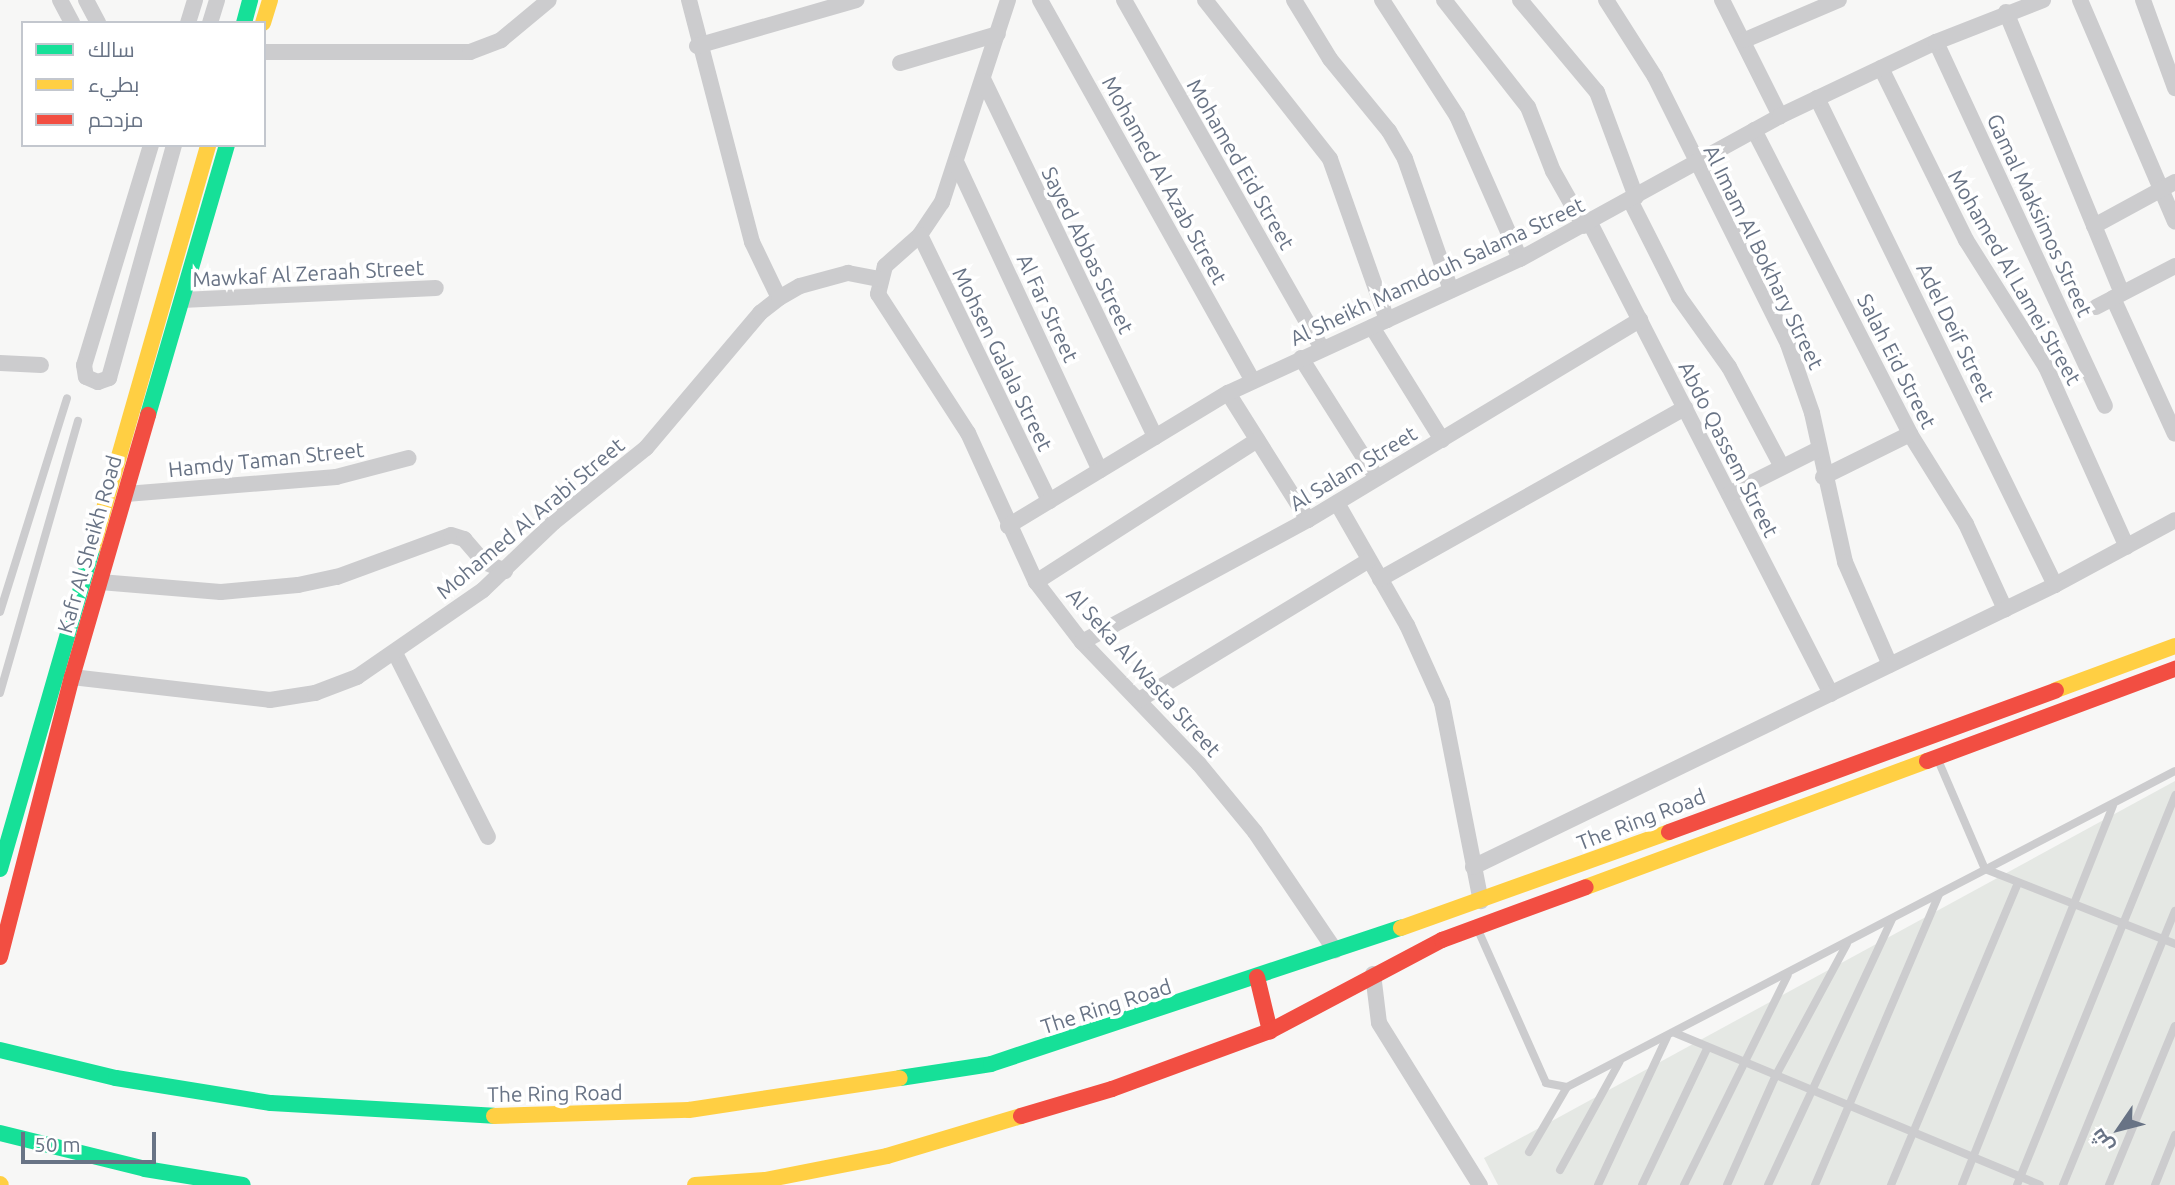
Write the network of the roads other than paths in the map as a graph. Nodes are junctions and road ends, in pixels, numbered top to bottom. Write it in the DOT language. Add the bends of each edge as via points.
graph roads {
  1 [pos="60,0"];
  2 [pos="86,0"];
  3 [pos="195,0"];
  4 [pos="217,0"];
  5 [pos="250,0"];
  6 [pos="270,0"];
  7 [pos="549,0"];
  8 [pos="689,0"];
  9 [pos="856,0"];
  10 [pos="1008,0"];
  11 [pos="1040,0"];
  12 [pos="1124,0"];
  13 [pos="1205,0"];
  14 [pos="1294,0"];
  15 [pos="1382,0"];
  16 [pos="1444,0"];
  17 [pos="1520,0"];
  18 [pos="1606,0"];
  19 [pos="1722,0"];
  20 [pos="1839,0"];
  21 [pos="2043,0"];
  22 [pos="2080,0"];
  23 [pos="2143,0"];
  24 [pos="2006,12"];
  25 [pos="71,21"];
  26 [pos="97,21"];
  27 [pos="189,21"];
  28 [pos="211,21"];
  29 [pos="245,21"];
  30 [pos="264,21"];
  31 [pos="998,34"];
  32 [pos="1745,40"];
  33 [pos="1936,42"];
  34 [pos="697,46"];
  35 [pos="266,52"];
  36 [pos="900,63"];
  37 [pos="1881,68"];
  38 [pos="984,81"];
  39 [pos="2175,88"];
  40 [pos="1817,98"];
  41 [pos="1780,116"];
  42 [pos="1754,130"];
  43 [pos="138,147"];
  44 [pos="150,147"];
  45 [pos="173,147"];
  46 [pos="207,147"];
  47 [pos="226,147"];
  48 [pos="146,162"];
  49 [pos="957,164"];
  50 [pos="1695,164"];
  51 [pos="2168,185"];
  52 [pos="1633,198"];
  53 [pos="2175,222"];
  54 [pos="1587,225"];
  55 [pos="2094,226"];
  56 [pos="919,235"];
  57 [pos="1520,260"];
  58 [pos="2175,267"];
  59 [pos="878,279"];
  60 [pos="436,288"];
  61 [pos="1451,290"];
  62 [pos="2118,296"];
  63 [pos="779,298"];
  64 [pos="182,300"];
  65 [pos="2096,307"];
  66 [pos="158,320"];
  67 [pos="1640,320"];
  68 [pos="1380,323"];
  69 [pos="175,324"];
  70 [pos="1322,349"];
  71 [pos="1301,358"];
  72 [pos="0,363"];
  73 [pos="41,365"];
  74 [pos="1253,381"];
  75 [pos="1228,393"];
  76 [pos="67,398"];
  77 [pos="2105,406"];
  78 [pos="1685,408"];
  79 [pos="78,421"];
  80 [pos="1910,434"];
  81 [pos="2175,434"];
  82 [pos="1154,437"];
  83 [pos="1257,440"];
  84 [pos="1442,440"];
  85 [pos="1819,449"];
  86 [pos="409,458"];
  87 [pos="1782,467"];
  88 [pos="1100,470"];
  89 [pos="1824,477"];
  90 [pos="1377,478"];
  91 [pos="126,494"];
  92 [pos="1729,494"];
  93 [pos="1049,501"];
  94 [pos="1337,503"];
  95 [pos="1308,520"];
  96 [pos="2175,520"];
  97 [pos="1008,526"];
  98 [pos="2127,547"];
  99 [pos="1369,560"];
  100 [pos="505,571"];
  101 [pos="1380,579"];
  102 [pos="100,582"];
  103 [pos="1037,582"];
  104 [pos="2055,584"];
  105 [pos="2005,609"];
  106 [pos="0,612"];
  107 [pos="1083,642"];
  108 [pos="2175,646"];
  109 [pos="395,653"];
  110 [pos="1891,665"];
  111 [pos="2175,669"];
  112 [pos="72,677"];
  113 [pos="0,693"];
  114 [pos="1831,694"];
  115 [pos="1139,699"];
  116 [pos="1937,756"];
  117 [pos="2175,771"];
  118 [pos="2175,795"];
  119 [pos="2113,806"];
  120 [pos="488,837"];
  121 [pos="1574,866"];
  122 [pos="1473,867"];
  123 [pos="0,869"];
  124 [pos="1985,869"];
  125 [pos="2018,883"];
  126 [pos="1583,887"];
  127 [pos="1939,894"];
  128 [pos="1481,901"];
  129 [pos="2076,906"];
  130 [pos="2175,911"];
  131 [pos="1892,919"];
  132 [pos="2124,924"];
  133 [pos="1477,927"];
  134 [pos="2163,940"];
  135 [pos="1847,944"];
  136 [pos="2175,944"];
  137 [pos="1335,950"];
  138 [pos="0,957"];
  139 [pos="1373,974"];
  140 [pos="1788,975"];
  141 [pos="1257,977"];
  142 [pos="2175,1026"];
  143 [pos="1270,1031"];
  144 [pos="1671,1035"];
  145 [pos="1707,1049"];
  146 [pos="0,1050"];
  147 [pos="1620,1061"];
  148 [pos="1742,1063"];
  149 [pos="1775,1077"];
  150 [pos="1567,1087"];
  151 [pos="1811,1092"];
  152 [pos="1850,1108"];
  153 [pos="0,1133"];
  154 [pos="1912,1134"];
  155 [pos="2175,1135"];
  156 [pos="1529,1152"];
  157 [pos="1973,1158"];
  158 [pos="1560,1170"];
  159 [pos="2019,1181"];
  160 [pos="757,1183"];
  161 [pos="236,1184"];
  162 [pos="695,1185"];
  163 [pos="1480,1185"];
  164 [pos="1598,1185"];
  165 [pos="1642,1185"];
  166 [pos="1684,1185"];
  167 [pos="1727,1185"];
  168 [pos="1768,1185"];
  169 [pos="1815,1185"];
  170 [pos="1891,1185"];
  171 [pos="1962,1185"];
  172 [pos="2039,1185"];
  173 [pos="2063,1185"];
  174 [pos="2109,1185"];
  175 [pos="2155,1185"];
  1 -- 25 [label="street"];
  2 -- 26 [label="street"];
  3 -- 27 [label="street"];
  4 -- 28 [label="street"];
  5 -- 29 [label="main road"];
  6 -- 30 [label="main road"];
  7 -- 35 [label="street" via="501,40 470,52"];
  8 -- 34 [label="street"];
  9 -- 34 [label="street"];
  10 -- 31 [label="street"];
  11 -- 74 [label="street, Mohamed Al Azab Street"];
  12 -- 70 [label="street, Mohamed Eid Street"];
  13 -- 68 [label="street" via="1330,159"];
  14 -- 61 [label="street" via="1330,59 1389,131 1405,159"];
  15 -- 57 [label="street" via="1457,116"];
  16 -- 54 [label="street, Abdo Qassem Street" via="1528,107 1553,171"];
  17 -- 52 [label="street" via="1597,92"];
  18 -- 50 [label="street, Al Imam Al Bokhary Street" via="1650,68"];
  19 -- 32 [label="street"];
  20 -- 32 [label="street"];
  21 -- 24 [label="street, Al Sheikh Mamdouh Salama Street"];
  22 -- 51 [label="street"];
  23 -- 39 [label="street"];
  24 -- 33 [label="street, Al Sheikh Mamdouh Salama Street"];
  24 -- 55 [label="street"];
  31 -- 36 [label="street"];
  31 -- 38 [label="street"];
  32 -- 41 [label="street"];
  33 -- 37 [label="street, Al Sheikh Mamdouh Salama Street"];
  33 -- 77 [label="street, Gamal Maksimos Street"];
  34 -- 63 [label="street" via="744,196 752,242"];
  37 -- 40 [label="street, Al Sheikh Mamdouh Salama Street"];
  37 -- 98 [label="street, Mohamed Al Lamei Street" via="1960,231 2046,367"];
  38 -- 49 [label="street"];
  38 -- 82 [label="street, Sayed Abbas Street"];
  40 -- 41 [label="street, Al Sheikh Mamdouh Salama Street"];
  40 -- 104 [label="street, Adel Deif Street"];
  41 -- 42 [label="street, Al Sheikh Mamdouh Salama Street"];
  42 -- 50 [label="street, Al Sheikh Mamdouh Salama Street"];
  42 -- 80 [label="street, Salah Eid Street"];
  43 -- 48 [label="street"];
  44 -- 48 [label="street"];
  45 -- 48 [label="street" via="108,377 97,383 86,377 84,365"];
  46 -- 66 [label="main road, Kafr Al Sheikh Road"];
  47 -- 64 [label="main road, Kafr Al Sheikh Road"];
  49 -- 56 [label="street" via="942,202"];
  49 -- 88 [label="street, Al Far Street"];
  50 -- 52 [label="street, Al Sheikh Mamdouh Salama Street"];
  50 -- 85 [label="street, Al Imam Al Bokhary Street" via="1788,344 1802,378"];
  51 -- 53 [label="street"];
  51 -- 55 [label="street"];
  52 -- 54 [label="street, Al Sheikh Mamdouh Salama Street"];
  52 -- 87 [label="street" via="1679,297 1729,367"];
  54 -- 57 [label="street, Al Sheikh Mamdouh Salama Street"];
  54 -- 67 [label="street, Abdo Qassem Street"];
  55 -- 62 [label="street"];
  56 -- 59 [label="street" via="885,266"];
  56 -- 93 [label="street, Mohsen Galala Street"];
  57 -- 61 [label="street, Al Sheikh Mamdouh Salama Street"];
  58 -- 62 [label="street"];
  59 -- 63 [label="street, Mohamed Al Arabi Street" via="848,273 800,286"];
  59 -- 97 [label="street, Al Seka Al Wasta Street" via="884,307 968,433"];
  60 -- 64 [label="street, Mawkaf Al Zeraah Street"];
  61 -- 68 [label="street, Al Sheikh Mamdouh Salama Street"];
  62 -- 65 [label="street"];
  62 -- 81 [label="street"];
  63 -- 100 [label="street, Mohamed Al Arabi Street" via="743,332 658,437 554,522"];
  64 -- 69 [label="main road, Kafr Al Sheikh Road"];
  66 -- 69 [label="main road"];
  66 -- 123 [label="main road, Kafr Al Sheikh Road"];
  67 -- 78 [label="street, Abdo Qassem Street"];
  67 -- 84 [label="street, Al Salam Street"];
  68 -- 70 [label="street, Al Sheikh Mamdouh Salama Street"];
  68 -- 84 [label="street"];
  69 -- 91 [label="main road, Kafr Al Sheikh Road"];
  70 -- 71 [label="street, Al Sheikh Mamdouh Salama Street"];
  71 -- 74 [label="street, Al Sheikh Mamdouh Salama Street"];
  71 -- 90 [label="street"];
  72 -- 73 [label="street"];
  74 -- 75 [label="street, Al Sheikh Mamdouh Salama Street"];
  75 -- 82 [label="street, Al Sheikh Mamdouh Salama Street"];
  75 -- 83 [label="street"];
  76 -- 106 [label="lane"];
  78 -- 92 [label="street, Abdo Qassem Street"];
  78 -- 101 [label="street"];
  79 -- 113 [label="lane"];
  80 -- 89 [label="street"];
  80 -- 105 [label="street, Salah Eid Street" via="1966,524"];
  82 -- 88 [label="street, Al Sheikh Mamdouh Salama Street"];
  83 -- 95 [label="street"];
  83 -- 103 [label="street"];
  84 -- 90 [label="street, Al Salam Street"];
  85 -- 87 [label="street"];
  85 -- 89 [label="street, Al Imam Al Bokhary Street"];
  86 -- 91 [label="street, Hamdy Taman Street" via="335,477"];
  87 -- 92 [label="street"];
  88 -- 93 [label="street, Al Sheikh Mamdouh Salama Street"];
  89 -- 110 [label="street, Al Imam Al Bokhary Street" via="1849,572"];
  90 -- 94 [label="street, Al Salam Street"];
  91 -- 102 [label="main road, Kafr Al Sheikh Road"];
  92 -- 114 [label="street, Abdo Qassem Street"];
  93 -- 97 [label="street, Al Sheikh Mamdouh Salama Street"];
  94 -- 95 [label="street, Al Salam Street"];
  94 -- 99 [label="street"];
  95 -- 107 [label="street, Al Salam Street"];
  96 -- 98 [label="street"];
  97 -- 103 [label="street, Al Seka Al Wasta Street"];
  98 -- 104 [label="street"];
  99 -- 101 [label="street"];
  99 -- 115 [label="street"];
  100 -- 102 [label="street" via="484,562 464,539 450,535 337,577 298,585 182,592"];
  100 -- 109 [label="street, Mohamed Al Arabi Street"];
  101 -- 122 [label="street" via="1427,663 1443,703"];
  102 -- 112 [label="main road, Kafr Al Sheikh Road"];
  103 -- 107 [label="street, Al Seka Al Wasta Street"];
  104 -- 105 [label="street"];
  105 -- 110 [label="street"];
  107 -- 115 [label="street, Al Seka Al Wasta Street"];
  108 -- 121 [label="main road, The Ring Road"];
  109 -- 112 [label="street, Mohamed Al Arabi Street" via="357,677 315,693 270,700"];
  109 -- 120 [label="street"];
  110 -- 114 [label="street"];
  111 -- 116 [label="main road, The Ring Road"];
  112 -- 138 [label="main road, Kafr Al Sheikh Road"];
  114 -- 122 [label="street"];
  115 -- 137 [label="street, Al Seka Al Wasta Street" via="1255,832"];
  116 -- 124 [label="lane"];
  116 -- 126 [label="main road, The Ring Road"];
  117 -- 119 [label="lane"];
  118 -- 132 [label="lane"];
  119 -- 124 [label="lane"];
  119 -- 129 [label="lane"];
  121 -- 126 [label="main road"];
  121 -- 128 [label="main road, The Ring Road"];
  122 -- 128 [label="street"];
  124 -- 125 [label="lane"];
  124 -- 127 [label="lane"];
  125 -- 129 [label="lane"];
  125 -- 154 [label="lane"];
  126 -- 133 [label="main road, The Ring Road"];
  127 -- 131 [label="lane"];
  127 -- 152 [label="lane"];
  128 -- 137 [label="main road, The Ring Road"];
  129 -- 132 [label="lane"];
  129 -- 157 [label="lane"];
  130 -- 134 [label="lane"];
  131 -- 135 [label="lane"];
  131 -- 151 [label="lane"];
  132 -- 134 [label="lane"];
  132 -- 159 [label="lane"];
  133 -- 139 [label="main road, The Ring Road"];
  133 -- 150 [label="lane" via="1545,1083"];
  134 -- 136 [label="lane"];
  134 -- 173 [label="lane"];
  135 -- 140 [label="lane"];
  135 -- 149 [label="lane"];
  137 -- 141 [label="main road, The Ring Road"];
  139 -- 143 [label="main road, The Ring Road"];
  139 -- 163 [label="street" via="1379,1023"];
  140 -- 144 [label="lane"];
  140 -- 148 [label="lane"];
  141 -- 143 [label="main road"];
  141 -- 146 [label="main road, The Ring Road" via="991,1064 689,1110 504,1116 385,1113 271,1103 116,1078"];
  142 -- 174 [label="lane"];
  143 -- 160 [label="main road, The Ring Road" via="1112,1089 951,1139"];
  144 -- 145 [label="lane"];
  144 -- 147 [label="lane"];
  144 -- 164 [label="lane"];
  145 -- 148 [label="lane"];
  145 -- 165 [label="lane"];
  147 -- 150 [label="lane"];
  147 -- 158 [label="lane"];
  148 -- 149 [label="lane"];
  148 -- 166 [label="lane"];
  149 -- 151 [label="lane"];
  149 -- 167 [label="lane"];
  150 -- 156 [label="lane"];
  151 -- 152 [label="lane"];
  151 -- 168 [label="lane"];
  152 -- 154 [label="lane"];
  152 -- 169 [label="lane"];
  153 -- 161 [label="main road" via="145,1169"];
  154 -- 157 [label="lane"];
  154 -- 170 [label="lane"];
  155 -- 175 [label="lane"];
  157 -- 159 [label="lane"];
  157 -- 171 [label="lane"];
  159 -- 172 [label="lane"];
  160 -- 162 [label="main road, The Ring Road"];
}
